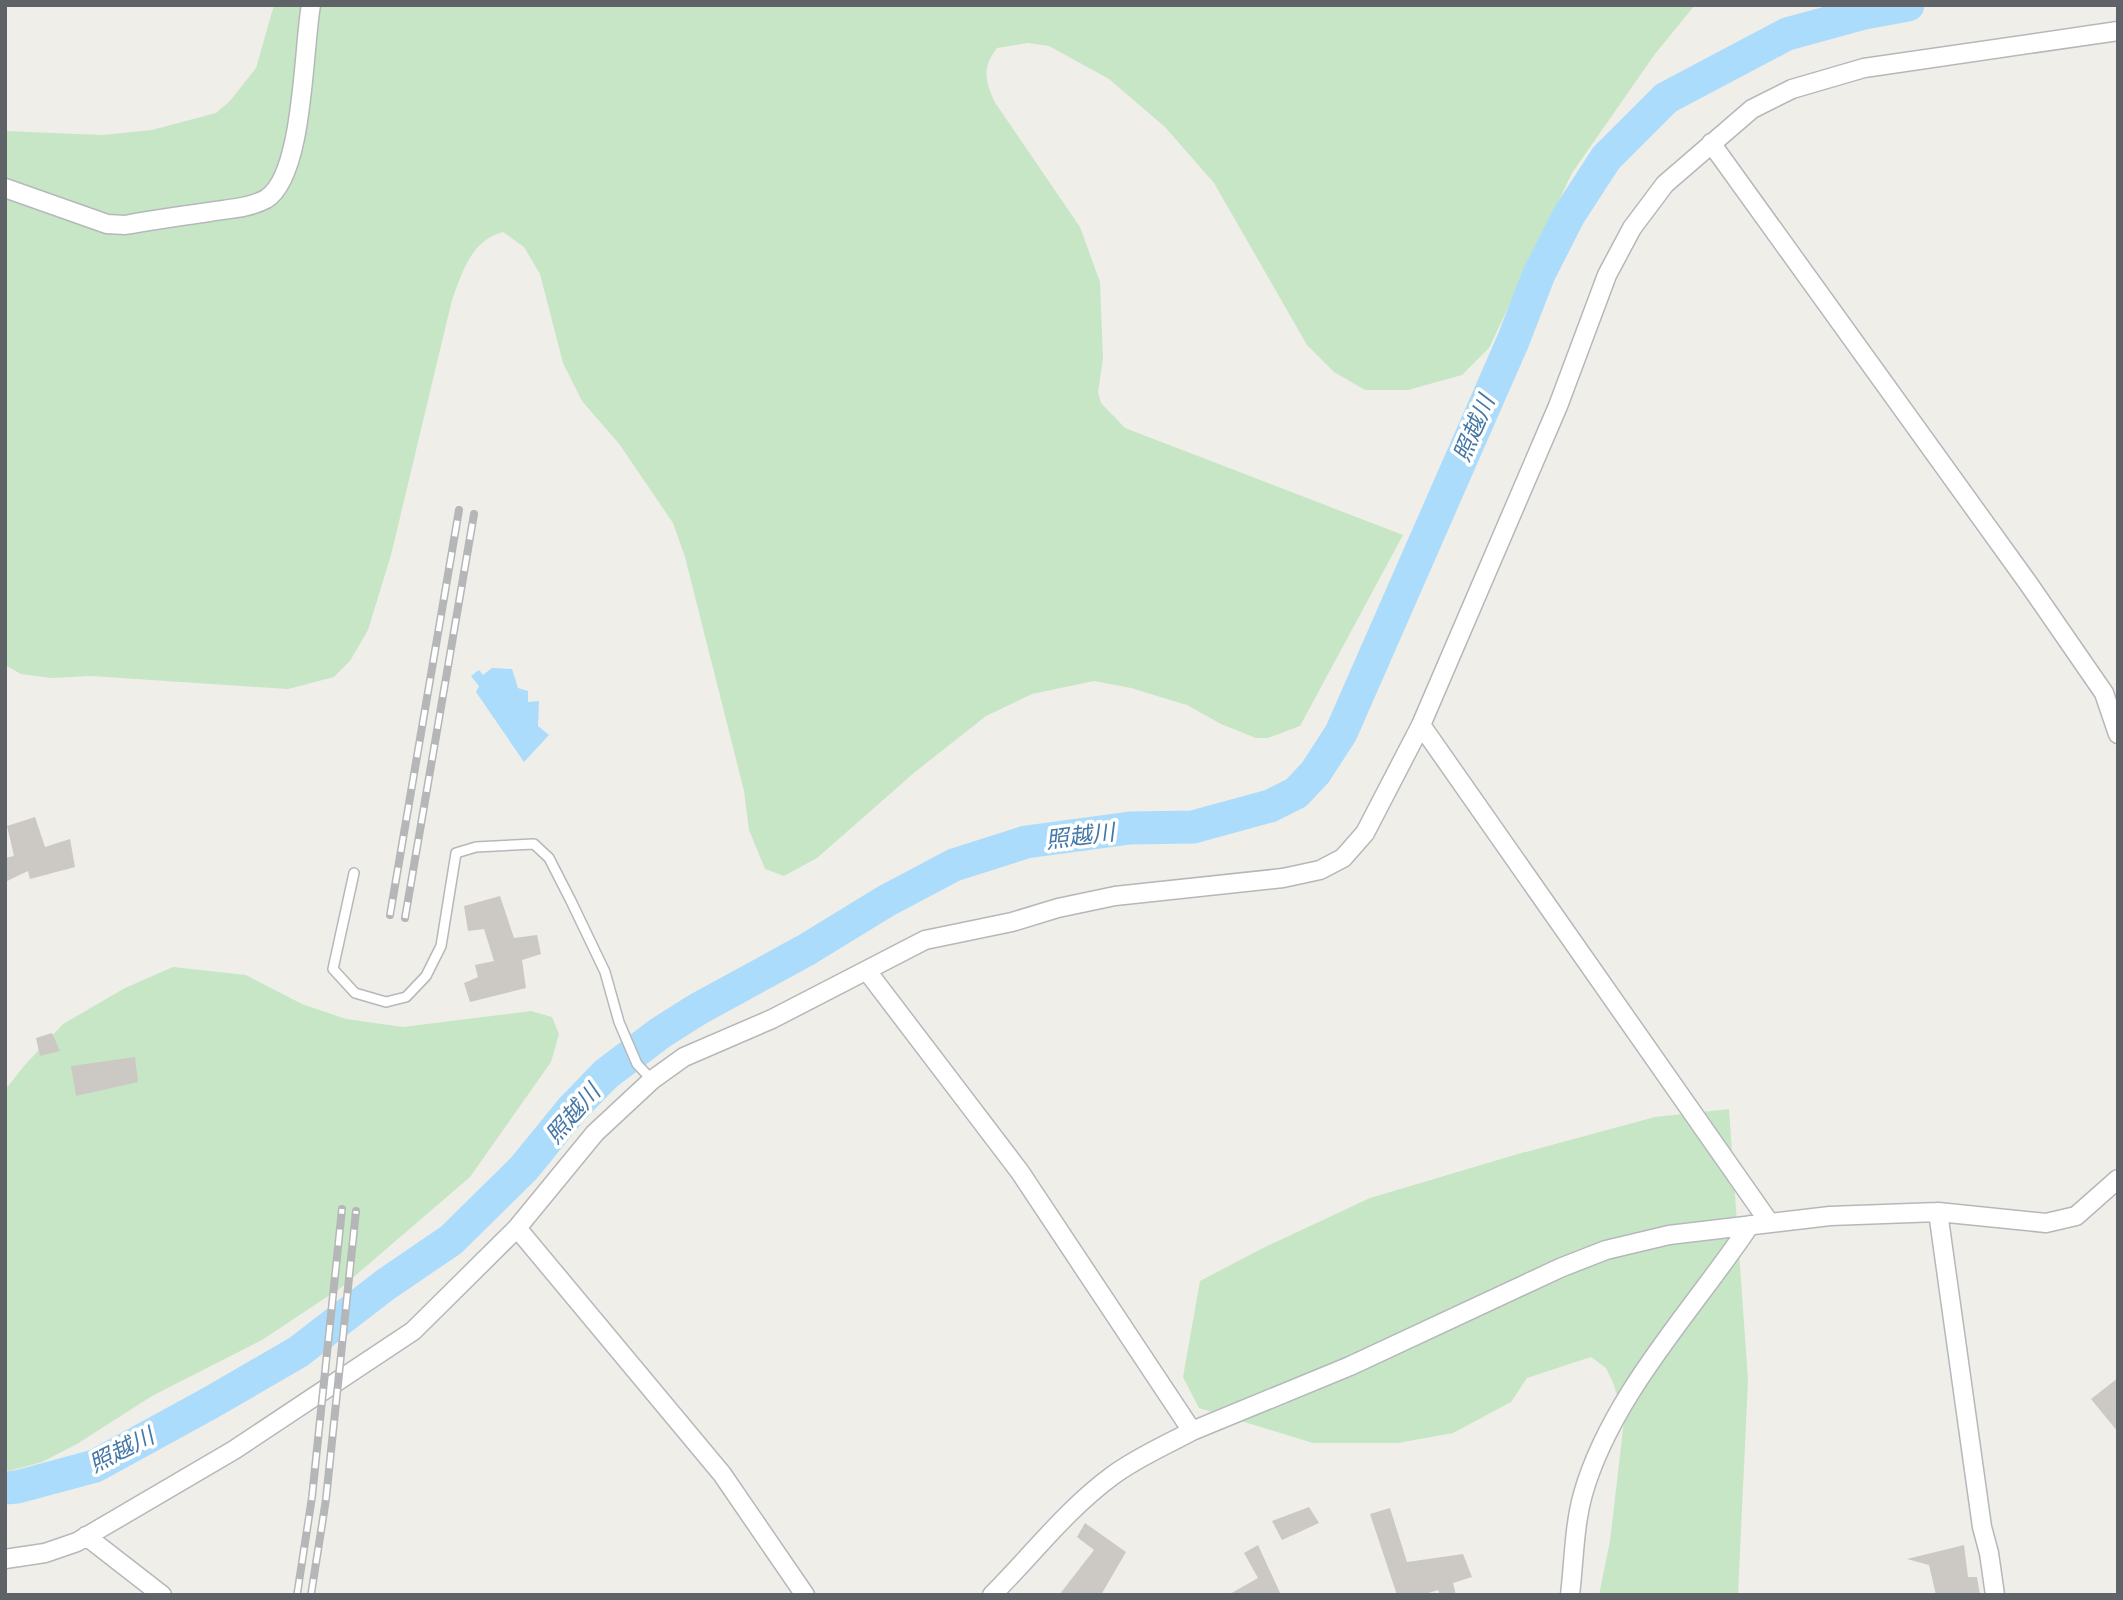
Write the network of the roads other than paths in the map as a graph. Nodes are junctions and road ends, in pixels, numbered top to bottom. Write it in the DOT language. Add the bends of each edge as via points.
graph roads {
  1 [pos="311,5"];
  2 [pos="2118,32"];
  3 [pos="1711,143"];
  4 [pos="5,188"];
  5 [pos="1421,725"];
  6 [pos="2118,733"];
  7 [pos="354,873"];
  8 [pos="867,971"];
  9 [pos="652,1080"];
  10 [pos="2118,1179"];
  11 [pos="1938,1212"];
  12 [pos="1769,1222"];
  13 [pos="1749,1225"];
  14 [pos="517,1228"];
  15 [pos="1192,1431"];
  16 [pos="86,1536"];
  17 [pos="5,1559"];
  18 [pos="162,1595"];
  19 [pos="805,1595"];
  20 [pos="992,1595"];
  21 [pos="1570,1595"];
  22 [pos="1995,1595"];
  1 -- 4 [label="street" via="296,137 277,188 267,198 247,206 125,225 107,224"];
  2 -- 3 [label="street" via="1864,68 1792,89 1752,109"];
  3 -- 5 [label="street" via="1665,184 1632,228 1606,275 1558,406"];
  3 -- 6 [label="street" via="2105,694"];
  5 -- 8 [label="street" via="1365,833 1343,858 1320,870 1115,896 1058,908 925,940"];
  5 -- 12 [label="street"];
  7 -- 9 [label="lane" via="333,969 355,993 386,1002 406,997 426,976 441,946 456,853 476,847 534,844 549,858 605,972 619,1022 638,1064"];
  8 -- 9 [label="street" via="684,1057"];
  8 -- 15 [label="street" via="1020,1172"];
  9 -- 14 [label="street" via="595,1133"];
  10 -- 11 [label="street" via="2076,1216 2063,1221"];
  11 -- 12 [label="street"];
  11 -- 22 [label="street"];
  12 -- 13 [label="street"];
  13 -- 15 [label="street" via="1669,1235 1606,1250 1350,1367"];
  13 -- 21 [label="street" via="1645,1370 1606,1438 1583,1493"];
  14 -- 16 [label="street" via="413,1331 259,1434"];
  14 -- 19 [label="street" via="722,1474"];
  15 -- 20 [label="street" via="1112,1476 1056,1526"];
  16 -- 17 [label="street" via="59,1549"];
  16 -- 18 [label="street"];
}
